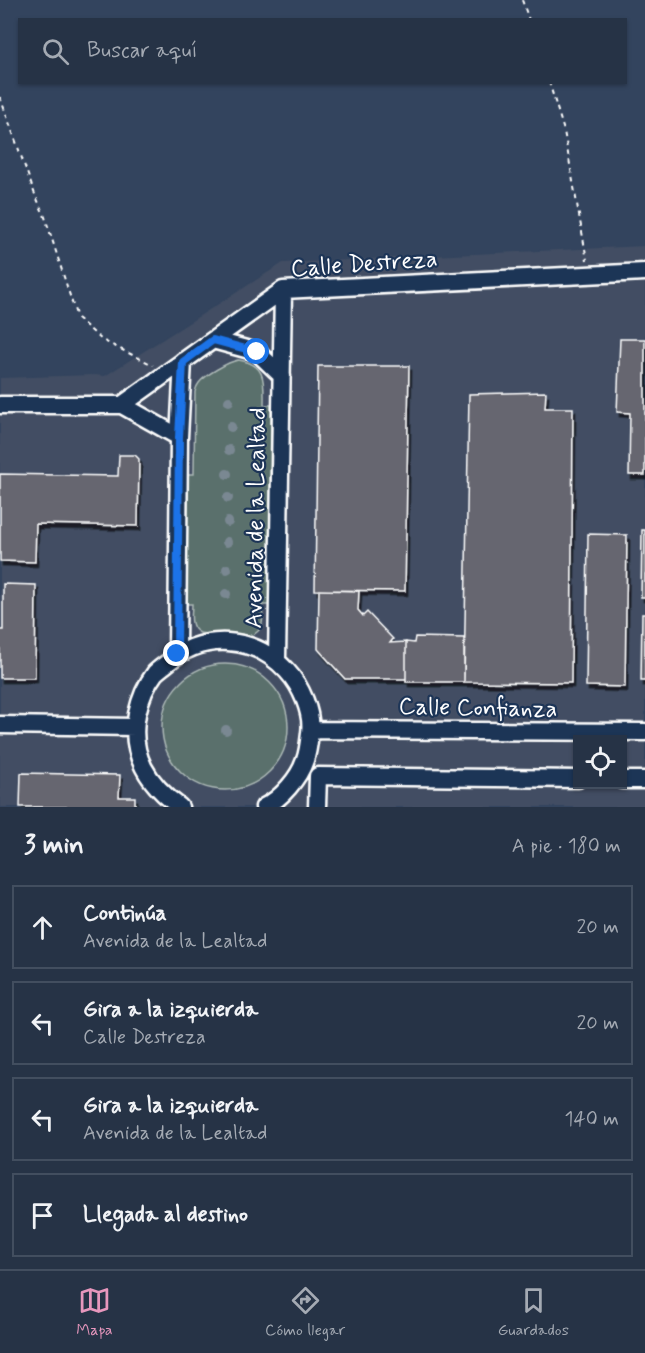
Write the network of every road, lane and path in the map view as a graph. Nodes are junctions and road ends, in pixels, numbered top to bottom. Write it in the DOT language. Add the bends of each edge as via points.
graph roads {
  1 [pos="522,0"];
  2 [pos="527,18"];
  3 [pos="550,84"];
  4 [pos="0,97"];
  5 [pos="645,272"];
  6 [pos="590,274"];
  7 [pos="283,290"];
  8 [pos="213,340"];
  9 [pos="183,362"];
  10 [pos="168,372"];
  11 [pos="282,376"];
  12 [pos="0,405"];
  13 [pos="122,405"];
  14 [pos="179,437"];
  15 [pos="177,654"];
  16 [pos="277,660"];
  17 [pos="0,725"];
  18 [pos="135,727"];
  19 [pos="311,730"];
  20 [pos="645,732"];
  21 [pos="573,779"];
  22 [pos="627,780"];
  23 [pos="645,780"];
  24 [pos="268,806"];
  25 [pos="180,807"];
  26 [pos="317,807"];
  1 -- 2 [label="path"];
  3 -- 6 [label="path" via="564,131"];
  4 -- 10 [label="path" via="78,318 102,340"];
  5 -- 6 [label="street, Calle Destreza"];
  6 -- 7 [label="street, Calle Destreza"];
  7 -- 8 [label="street, Calle Destreza"];
  7 -- 11 [label="street, Avenida de la Lealtad"];
  8 -- 9 [label="street, Calle Destreza"];
  8 -- 11 [label="street, Avenida de la Lealtad" via="257,352"];
  9 -- 10 [label="street, Calle Destreza"];
  9 -- 14 [label="street"];
  10 -- 13 [label="street, Calle Destreza"];
  11 -- 16 [label="street, Avenida de la Lealtad"];
  12 -- 13 [label="street"];
  13 -- 14 [label="street"];
  14 -- 15 [label="street"];
  15 -- 16 [label="street" via="202,644 228,641 254,647"];
  15 -- 18 [label="street" via="155,673 141,698"];
  16 -- 19 [label="street" via="296,680 307,705"];
  17 -- 18 [label="street"];
  18 -- 25 [label="street" via="137,751 146,773"];
  19 -- 20 [label="street, Calle Confianza"];
  19 -- 24 [label="street" via="305,761 291,785"];
  21 -- 26 [label="street" via="318,776"];
  22 -- 23 [label="street"];
}
